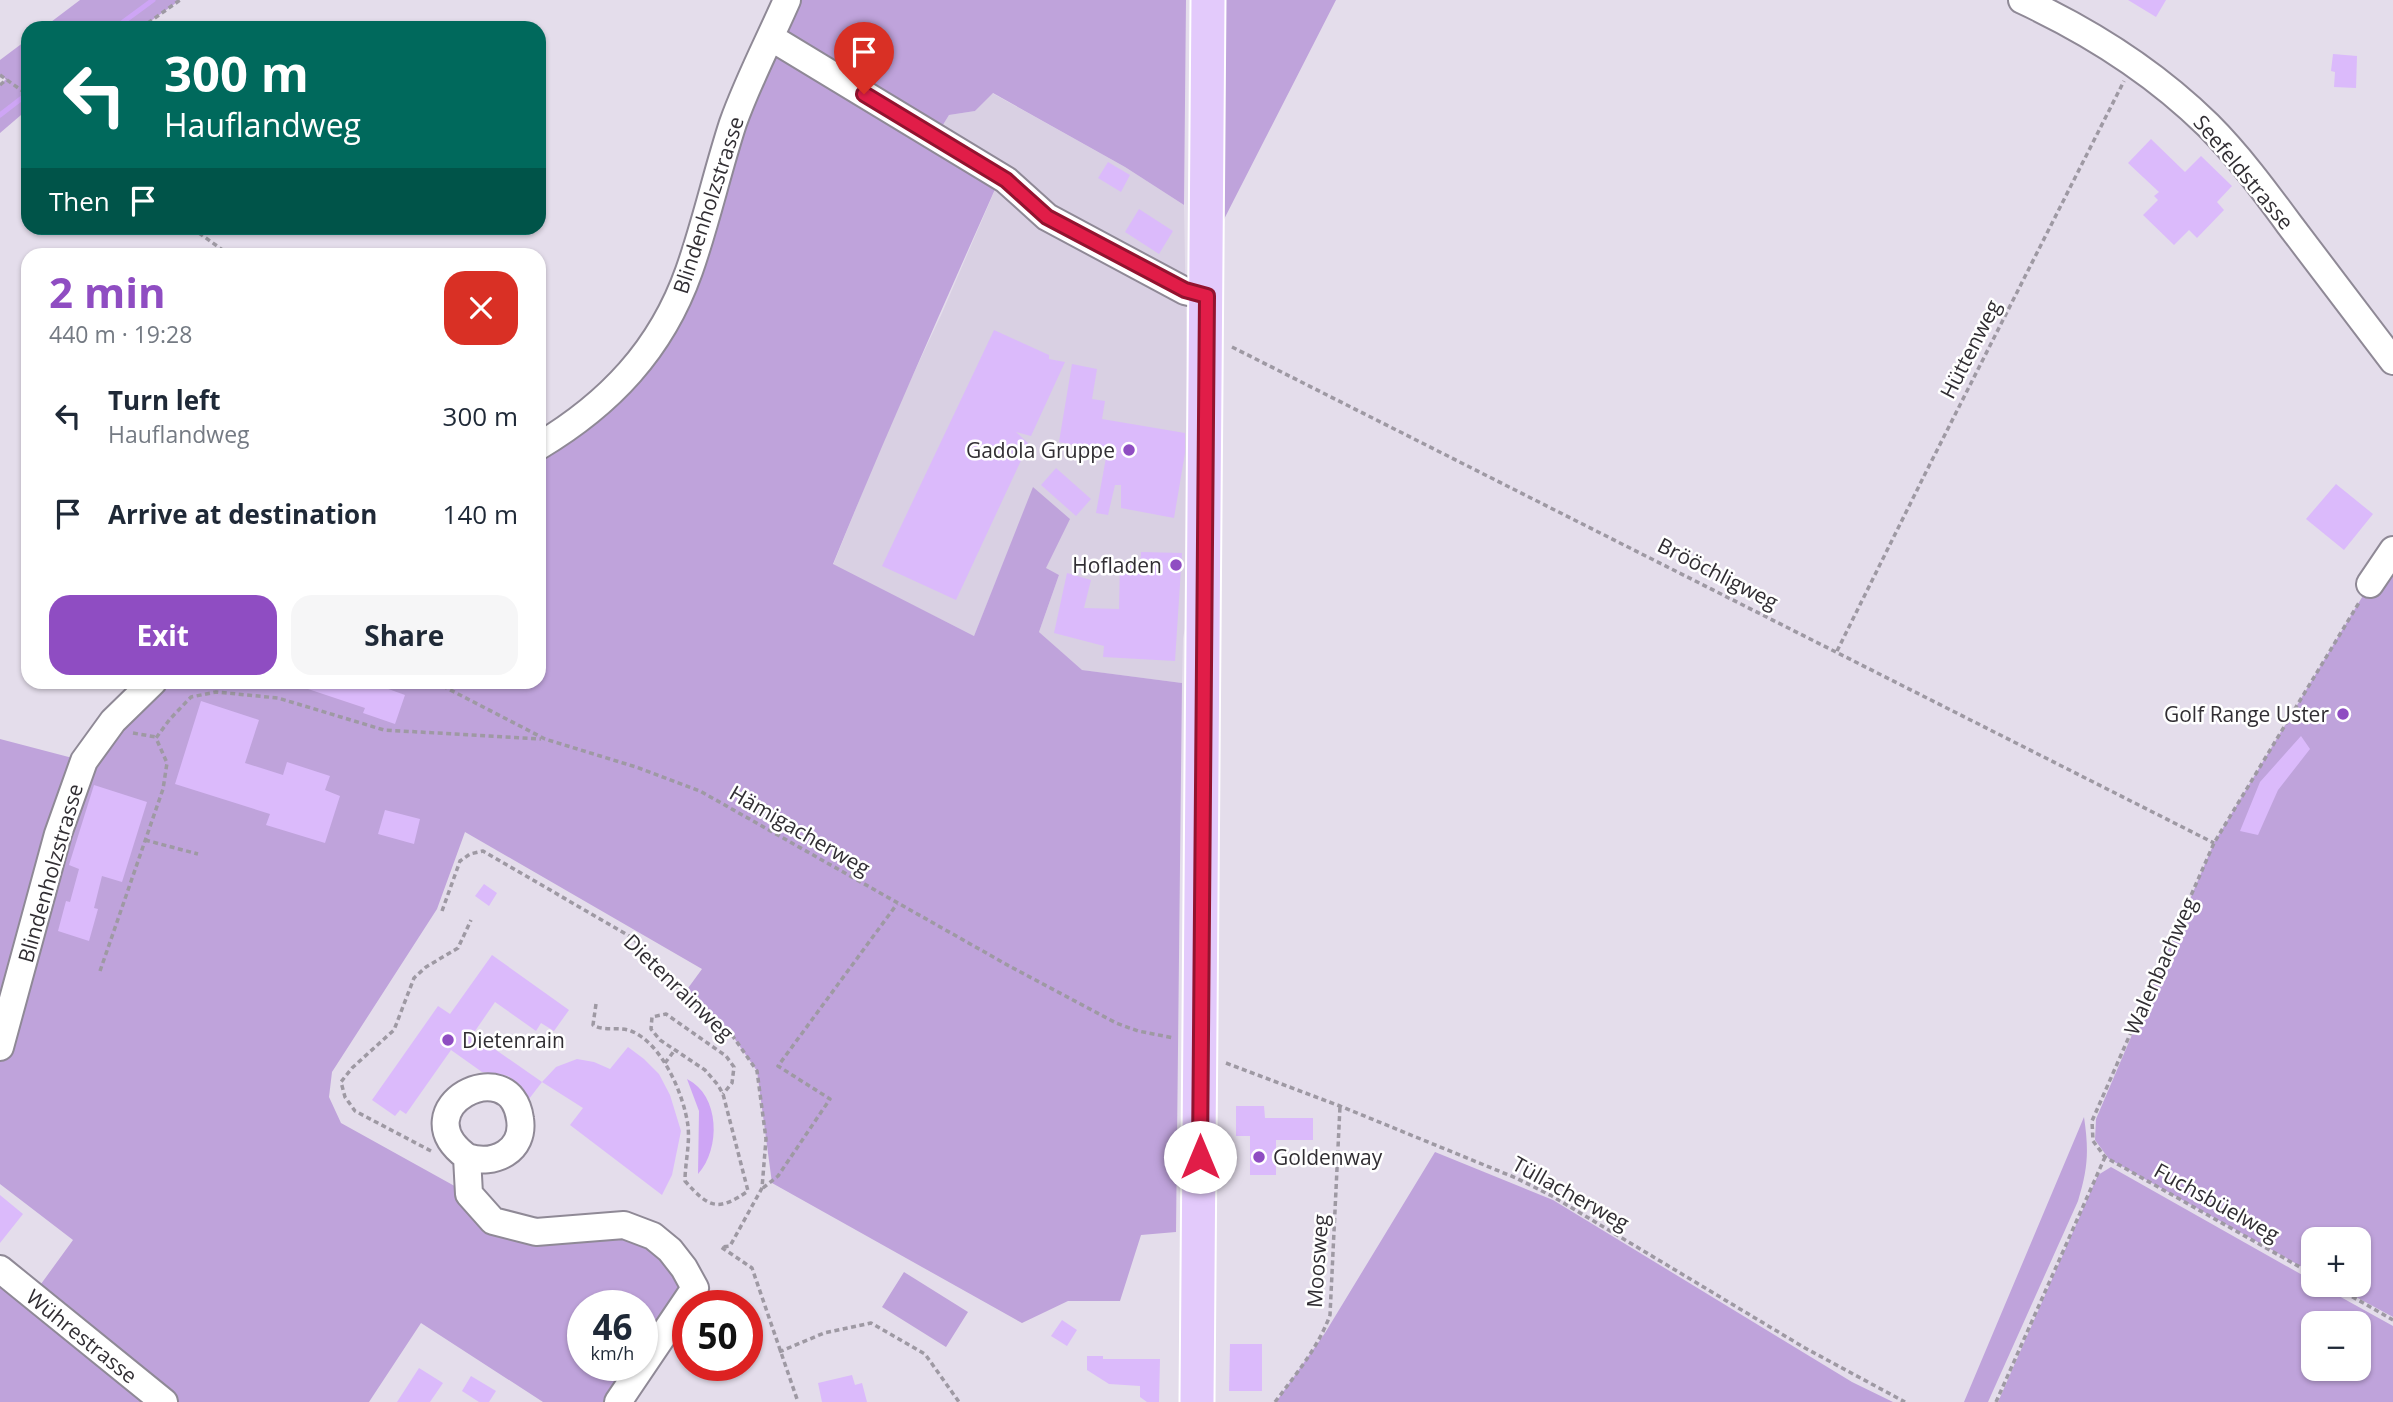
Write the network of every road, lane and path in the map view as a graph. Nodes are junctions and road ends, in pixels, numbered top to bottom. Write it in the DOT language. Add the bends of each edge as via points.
graph roads {
  1 [pos="180,0"];
  2 [pos="787,0"];
  3 [pos="1208,0"];
  4 [pos="2022,0"];
  5 [pos="151,21"];
  6 [pos="770,37"];
  7 [pos="2134,62"];
  8 [pos="0,75"];
  9 [pos="7,79"];
  10 [pos="0,85"];
  11 [pos="21,89"];
  12 [pos="202,235"];
  13 [pos="220,248"];
  14 [pos="1207,296"];
  15 [pos="1206,334"];
  16 [pos="2393,361"];
  17 [pos="546,442"];
  18 [pos="2393,550"];
  19 [pos="2371,584"];
  20 [pos="1837,651"];
  21 [pos="146,689"];
  22 [pos="449,689"];
  23 [pos="545,739"];
  24 [pos="145,840"];
  25 [pos="2214,843"];
  26 [pos="198,854"];
  27 [pos="897,904"];
  28 [pos="442,911"];
  29 [pos="471,920"];
  30 [pos="100,971"];
  31 [pos="596,1004"];
  32 [pos="0,1048"];
  33 [pos="1201,1049"];
  34 [pos="674,1051"];
  35 [pos="665,1063"];
  36 [pos="723,1094"];
  37 [pos="1340,1106"];
  38 [pos="434,1152"];
  39 [pos="467,1157"];
  40 [pos="2105,1157"];
  41 [pos="762,1188"];
  42 [pos="2301,1268"];
  43 [pos="0,1269"];
  44 [pos="2353,1297"];
  45 [pos="2393,1320"];
  46 [pos="779,1352"];
  47 [pos="164,1402"];
  48 [pos="618,1402"];
  49 [pos="798,1402"];
  50 [pos="959,1402"];
  51 [pos="1197,1402"];
  52 [pos="1275,1402"];
  53 [pos="1905,1402"];
  54 [pos="1996,1402"];
  1 -- 5 [label="path"];
  2 -- 6 [label="street, Blindenholzstrasse"];
  3 -- 14 [label="main road"];
  4 -- 7 [label="street, Seefeldstrasse"];
  6 -- 14 [label="street" via="1006,180 1047,217 1185,290"];
  6 -- 17 [label="street, Blindenholzstrasse" via="734,121 676,304 633,370 604,401"];
  7 -- 16 [label="street, Seefeldstrasse" via="2209,126"];
  7 -- 20 [label="path, Hüttenweg"];
  8 -- 9 [label="path"];
  9 -- 10 [label="path"];
  9 -- 11 [label="path"];
  12 -- 13 [label="path"];
  14 -- 15 [label="main road"];
  15 -- 20 [label="path, Brööchligweg"];
  15 -- 33 [label="main road"];
  18 -- 19 [label="street"];
  19 -- 25 [label="path, Walenbachweg"];
  20 -- 25 [label="path, Brööchligweg"];
  21 -- 32 [label="street, Blindenholzstrasse" via="113,721 84,761 58,834"];
  22 -- 23 [label="path, Hämigacherweg"];
  23 -- 24 [label="path" via="384,730 278,698 216,692 191,697 156,737 167,763"];
  23 -- 27 [label="path, Hämigacherweg" via="700,791"];
  24 -- 26 [label="path"];
  24 -- 30 [label="path"];
  25 -- 40 [label="path, Walenbachweg" via="2092,1121 2093,1141"];
  27 -- 33 [label="path, Hämigacherweg" via="1092,1011 1138,1031"];
  27 -- 41 [label="path" via="778,1066 831,1099 778,1176"];
  28 -- 41 [label="path, Dietenrainweg" via="460,861 482,851 631,937 682,995 732,1035 757,1071 766,1139"];
  29 -- 38 [label="path" via="458,948 414,978 394,1030 341,1082 355,1111"];
  31 -- 35 [label="path" via="593,1025 630,1030"];
  33 -- 37 [label="path, Tüllacherweg" via="1213,1058"];
  33 -- 51 [label="main road"];
  34 -- 35 [label="path"];
  34 -- 36 [label="path" via="705,1070"];
  34 -- 36 [label="path" via="651,1030 652,1017 666,1014 726,1056 734,1067 732,1083"];
  35 -- 36 [label="path" via="688,1125 685,1181 699,1197 718,1205 748,1191"];
  37 -- 52 [label="path, Moosweg" via="1330,1315 1313,1351"];
  37 -- 53 [label="path, Tüllacherweg" via="1552,1196 1805,1348"];
  39 -- 48 [label="street" via="469,1195 493,1221 536,1232 624,1225 653,1236 684,1268 695,1288"];
  40 -- 42 [label="path, Fuchsbüelweg"];
  40 -- 54 [label="path"];
  41 -- 46 [label="path, Dietenrainweg" via="730,1246 720,1247 751,1268"];
  43 -- 47 [label="street, Wührestrasse"];
  44 -- 45 [label="path"];
  46 -- 49 [label="path, Dietenrainweg"];
  46 -- 50 [label="path" via="824,1333 871,1323 925,1354"];
}
